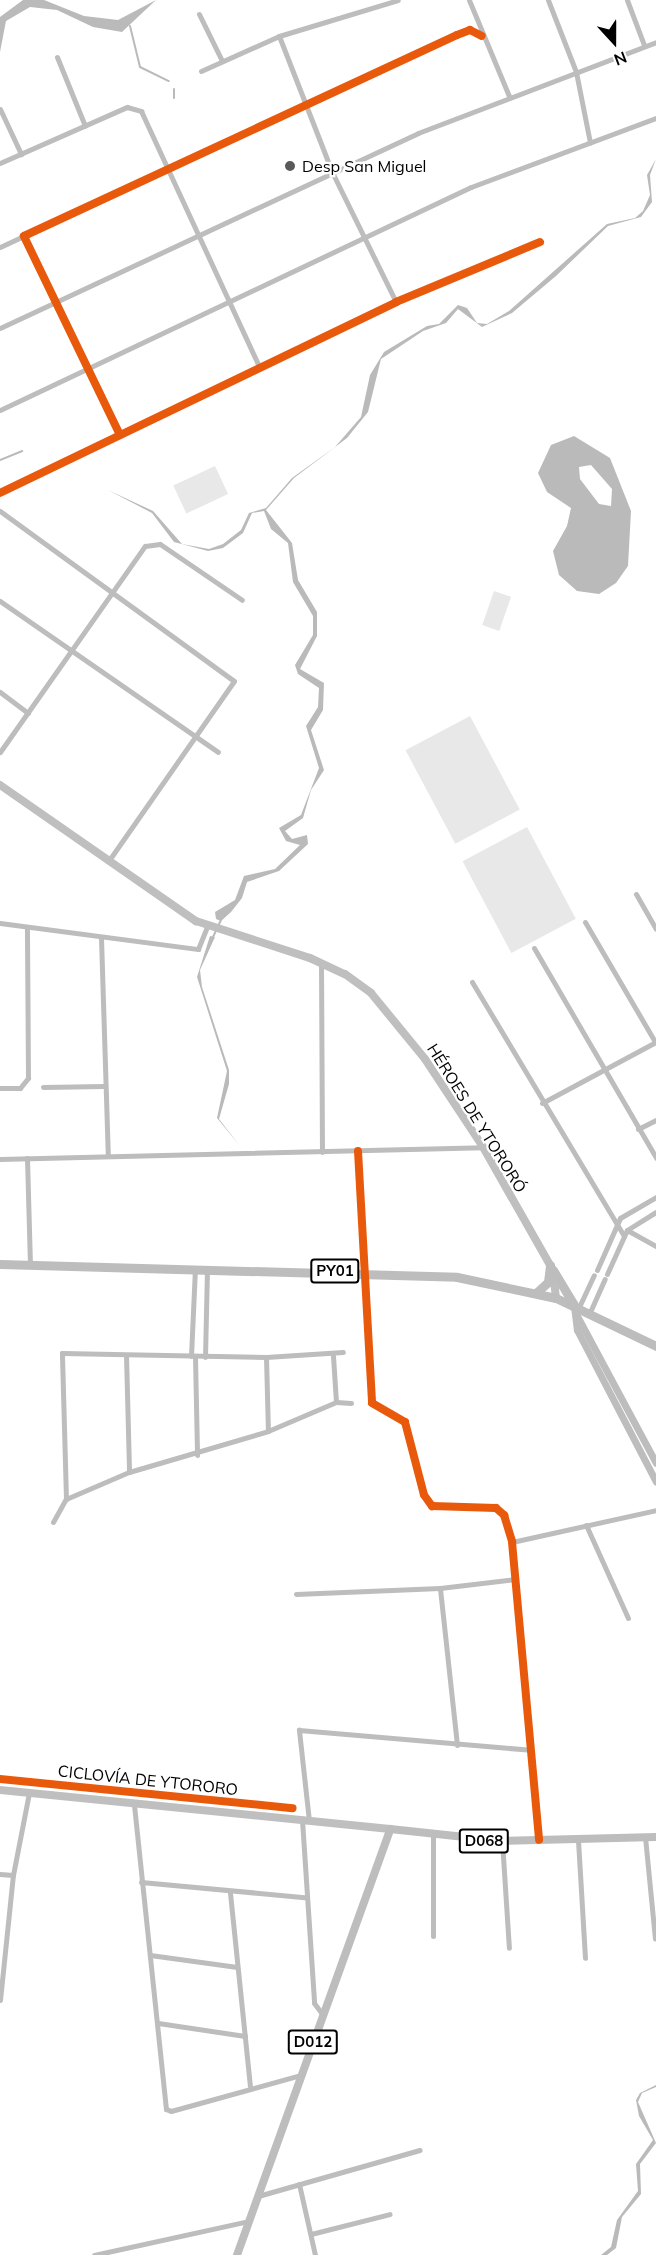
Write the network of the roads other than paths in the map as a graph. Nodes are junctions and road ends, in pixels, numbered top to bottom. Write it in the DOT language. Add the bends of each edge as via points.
graph roads {
  1 [pos="398,0"];
  2 [pos="469,0"];
  3 [pos="548,0"];
  4 [pos="627,0"];
  5 [pos="199,14"];
  6 [pos="279,36"];
  7 [pos="482,36"];
  8 [pos="656,42"];
  9 [pos="644,45"];
  10 [pos="57,57"];
  11 [pos="222,61"];
  12 [pos="201,71"];
  13 [pos="576,72"];
  14 [pos="509,96"];
  15 [pos="303,105"];
  16 [pos="0,109"];
  17 [pos="656,118"];
  18 [pos="85,126"];
  19 [pos="590,142"];
  20 [pos="21,154"];
  21 [pos="0,164"];
  22 [pos="167,171"];
  23 [pos="332,172"];
  24 [pos="24,236"];
  25 [pos="197,237"];
  26 [pos="364,239"];
  27 [pos="540,242"];
  28 [pos="0,247"];
  29 [pos="56,301"];
  30 [pos="228,302"];
  31 [pos="396,302"];
  32 [pos="0,328"];
  33 [pos="90,368"];
  34 [pos="260,368"];
  35 [pos="0,410"];
  36 [pos="120,435"];
  37 [pos="0,493"];
  38 [pos="0,511"];
  39 [pos="111,591"];
  40 [pos="242,600"];
  41 [pos="0,601"];
  42 [pos="69,652"];
  43 [pos="0,692"];
  44 [pos="28,713"];
  45 [pos="196,738"];
  46 [pos="0,752"];
  47 [pos="218,752"];
  48 [pos="0,785"];
  49 [pos="111,859"];
  50 [pos="636,894"];
  51 [pos="585,922"];
  52 [pos="0,923"];
  53 [pos="27,928"];
  54 [pos="211,929"];
  55 [pos="656,929"];
  56 [pos="101,938"];
  57 [pos="534,948"];
  58 [pos="321,962"];
  59 [pos="472,982"];
  60 [pos="656,1042"];
  61 [pos="602,1070"];
  62 [pos="104,1086"];
  63 [pos="0,1088"];
  64 [pos="43,1088"];
  65 [pos="542,1103"];
  66 [pos="656,1120"];
  67 [pos="638,1129"];
  68 [pos="483,1147"];
  69 [pos="358,1151"];
  70 [pos="322,1152"];
  71 [pos="108,1156"];
  72 [pos="27,1158"];
  73 [pos="656,1158"];
  74 [pos="0,1159"];
  75 [pos="656,1197"];
  76 [pos="656,1212"];
  77 [pos="616,1224"];
  78 [pos="627,1230"];
  79 [pos="624,1236"];
  80 [pos="656,1246"];
  81 [pos="0,1264"];
  82 [pos="30,1264"];
  83 [pos="195,1268"];
  84 [pos="207,1268"];
  85 [pos="552,1268"];
  86 [pos="362,1271"];
  87 [pos="537,1292"];
  88 [pos="556,1298"];
  89 [pos="576,1309"];
  90 [pos="590,1312"];
  91 [pos="580,1328"];
  92 [pos="656,1346"];
  93 [pos="343,1352"];
  94 [pos="126,1355"];
  95 [pos="193,1356"];
  96 [pos="333,1356"];
  97 [pos="205,1357"];
  98 [pos="266,1357"];
  99 [pos="336,1402"];
  100 [pos="351,1403"];
  101 [pos="268,1431"];
  102 [pos="197,1455"];
  103 [pos="656,1463"];
  104 [pos="129,1472"];
  105 [pos="656,1482"];
  106 [pos="66,1500"];
  107 [pos="656,1510"];
  108 [pos="53,1522"];
  109 [pos="586,1525"];
  110 [pos="512,1542"];
  111 [pos="515,1579"];
  112 [pos="440,1588"];
  113 [pos="296,1594"];
  114 [pos="628,1618"];
  115 [pos="457,1745"];
  116 [pos="530,1750"];
  117 [pos="0,1790"];
  118 [pos="29,1793"];
  119 [pos="134,1805"];
  120 [pos="306,1820"];
  121 [pos="390,1829"];
  122 [pos="433,1836"];
  123 [pos="656,1836"];
  124 [pos="645,1837"];
  125 [pos="539,1840"];
  126 [pos="578,1840"];
  127 [pos="502,1841"];
  128 [pos="0,1874"];
  129 [pos="13,1875"];
  130 [pos="141,1882"];
  131 [pos="230,1893"];
  132 [pos="304,1897"];
  133 [pos="433,1936"];
  134 [pos="655,1939"];
  135 [pos="3,1945"];
  136 [pos="509,1948"];
  137 [pos="150,1955"];
  138 [pos="585,1958"];
  139 [pos="237,1967"];
  140 [pos="0,2000"];
  141 [pos="322,2015"];
  142 [pos="158,2023"];
  143 [pos="245,2036"];
  144 [pos="301,2075"];
  145 [pos="250,2086"];
  146 [pos="420,2150"];
  147 [pos="299,2184"];
  148 [pos="258,2196"];
  149 [pos="390,2214"];
  150 [pos="249,2221"];
  151 [pos="311,2234"];
  152 [pos="94,2255"];
  153 [pos="237,2255"];
  154 [pos="315,2255"];
  1 -- 6 [label="street"];
  2 -- 7 [label="street"];
  3 -- 13 [label="street"];
  4 -- 9 [label="street"];
  5 -- 11 [label="street"];
  6 -- 11 [label="street"];
  6 -- 15 [label="street"];
  7 -- 14 [label="street"];
  7 -- 15 [label="street" via="466,31"];
  8 -- 9 [label="street"];
  9 -- 13 [label="street"];
  10 -- 18 [label="street"];
  11 -- 12 [label="street"];
  13 -- 14 [label="street"];
  13 -- 19 [label="street"];
  14 -- 23 [label="street"];
  15 -- 22 [label="street"];
  15 -- 23 [label="street"];
  16 -- 20 [label="street"];
  17 -- 19 [label="street"];
  18 -- 20 [label="street"];
  18 -- 22 [label="street" via="127,107 141,111"];
  19 -- 26 [label="street" via="471,187"];
  20 -- 21 [label="street"];
  22 -- 24 [label="street"];
  22 -- 25 [label="street"];
  23 -- 25 [label="street"];
  23 -- 26 [label="street"];
  24 -- 28 [label="street"];
  24 -- 29 [label="street"];
  25 -- 29 [label="street"];
  25 -- 30 [label="street"];
  26 -- 30 [label="street"];
  26 -- 31 [label="street"];
  27 -- 31 [label="street"];
  29 -- 32 [label="street"];
  29 -- 33 [label="street"];
  30 -- 33 [label="street"];
  30 -- 34 [label="street"];
  31 -- 34 [label="street"];
  33 -- 35 [label="street"];
  33 -- 36 [label="street"];
  34 -- 36 [label="street"];
  36 -- 37 [label="street"];
  38 -- 39 [label="street"];
  39 -- 40 [label="street" via="145,546 153,544 192,564"];
  39 -- 42 [label="street"];
  39 -- 45 [label="street" via="231,676 232,687"];
  41 -- 42 [label="street"];
  42 -- 44 [label="street"];
  42 -- 45 [label="street"];
  43 -- 44 [label="street"];
  44 -- 46 [label="street"];
  45 -- 47 [label="street"];
  45 -- 49 [label="street"];
  48 -- 49 [label="main road, HÉROES DE YTORORÓ"];
  49 -- 54 [label="main road, HÉROES DE YTORORÓ"];
  50 -- 55 [label="street"];
  51 -- 60 [label="street"];
  52 -- 53 [label="street"];
  53 -- 56 [label="street"];
  53 -- 63 [label="street" via="28,1078 20,1088"];
  54 -- 56 [label="street" via="198,949"];
  54 -- 58 [label="main road, HÉROES DE YTORORÓ"];
  56 -- 62 [label="street"];
  57 -- 61 [label="street"];
  58 -- 68 [label="main road, HÉROES DE YTORORÓ" via="362,985 388,1011"];
  58 -- 70 [label="street"];
  59 -- 65 [label="street"];
  60 -- 61 [label="street"];
  61 -- 65 [label="street"];
  61 -- 67 [label="street"];
  62 -- 64 [label="street"];
  62 -- 71 [label="street"];
  65 -- 77 [label="street"];
  66 -- 67 [label="street"];
  67 -- 73 [label="street"];
  68 -- 69 [label="street"];
  68 -- 85 [label="main road, HÉROES DE YTORORÓ"];
  69 -- 70 [label="street"];
  69 -- 86 [label="street"];
  70 -- 71 [label="street"];
  71 -- 72 [label="street"];
  72 -- 74 [label="street"];
  72 -- 82 [label="street"];
  75 -- 77 [label="street"];
  76 -- 78 [label="street"];
  77 -- 79 [label="street"];
  77 -- 89 [label="street"];
  78 -- 79 [label="street"];
  78 -- 80 [label="street"];
  79 -- 90 [label="street"];
  81 -- 82 [label="highway, PY01"];
  82 -- 83 [label="highway, PY01"];
  83 -- 84 [label="highway, PY01"];
  83 -- 95 [label="street"];
  84 -- 86 [label="highway, PY01"];
  84 -- 97 [label="street"];
  85 -- 87 [label="highway" via="548,1282"];
  85 -- 88 [label="main road, HÉROES DE YTORORÓ"];
  85 -- 89 [label="highway"];
  86 -- 87 [label="highway, PY01" via="457,1277"];
  86 -- 110 [label="street" via="372,1403 405,1422 424,1495 432,1506 496,1508 504,1515"];
  87 -- 88 [label="highway, PY01"];
  88 -- 89 [label="highway, PY01"];
  89 -- 90 [label="highway, PY01"];
  89 -- 91 [label="street"];
  90 -- 92 [label="highway, PY01"];
  91 -- 103 [label="street"];
  91 -- 105 [label="street"];
  93 -- 96 [label="street"];
  94 -- 95 [label="street"];
  94 -- 104 [label="street"];
  94 -- 106 [label="street" via="60,1355"];
  95 -- 97 [label="street"];
  95 -- 102 [label="street"];
  96 -- 98 [label="street"];
  96 -- 99 [label="street"];
  97 -- 98 [label="street"];
  98 -- 101 [label="street"];
  99 -- 100 [label="street"];
  99 -- 101 [label="street"];
  101 -- 102 [label="street"];
  102 -- 104 [label="street"];
  104 -- 106 [label="street"];
  106 -- 108 [label="street"];
  107 -- 109 [label="street"];
  109 -- 110 [label="street"];
  109 -- 114 [label="street"];
  110 -- 111 [label="street"];
  111 -- 112 [label="street"];
  111 -- 116 [label="street"];
  112 -- 113 [label="street"];
  112 -- 115 [label="street"];
  115 -- 116 [label="street"];
  115 -- 120 [label="street" via="299,1730"];
  116 -- 125 [label="street"];
  117 -- 118 [label="main road, D068"];
  118 -- 119 [label="main road, D068"];
  118 -- 129 [label="street"];
  119 -- 120 [label="main road, D068"];
  119 -- 130 [label="street"];
  120 -- 121 [label="main road, D068"];
  120 -- 132 [label="street"];
  121 -- 122 [label="main road, D068"];
  121 -- 141 [label="main road, D012"];
  122 -- 127 [label="main road, D068"];
  122 -- 133 [label="street"];
  123 -- 124 [label="main road, D068"];
  124 -- 126 [label="main road, D068"];
  124 -- 134 [label="street"];
  125 -- 126 [label="main road, D068"];
  125 -- 127 [label="main road, D068"];
  126 -- 138 [label="street"];
  127 -- 136 [label="street"];
  128 -- 129 [label="street"];
  129 -- 135 [label="street"];
  130 -- 131 [label="street"];
  130 -- 137 [label="street"];
  131 -- 132 [label="street"];
  131 -- 139 [label="street"];
  132 -- 141 [label="street" via="314,2003"];
  135 -- 140 [label="street"];
  137 -- 139 [label="street"];
  137 -- 142 [label="street"];
  139 -- 143 [label="street"];
  141 -- 144 [label="main road, D012"];
  142 -- 143 [label="street"];
  142 -- 145 [label="street" via="167,2111"];
  143 -- 145 [label="street"];
  144 -- 145 [label="street"];
  144 -- 148 [label="main road, D012"];
  146 -- 147 [label="street"];
  147 -- 148 [label="street"];
  147 -- 151 [label="street"];
  148 -- 150 [label="main road, D012"];
  149 -- 151 [label="street"];
  150 -- 152 [label="street"];
  150 -- 153 [label="main road, D012"];
  151 -- 154 [label="street"];
}
